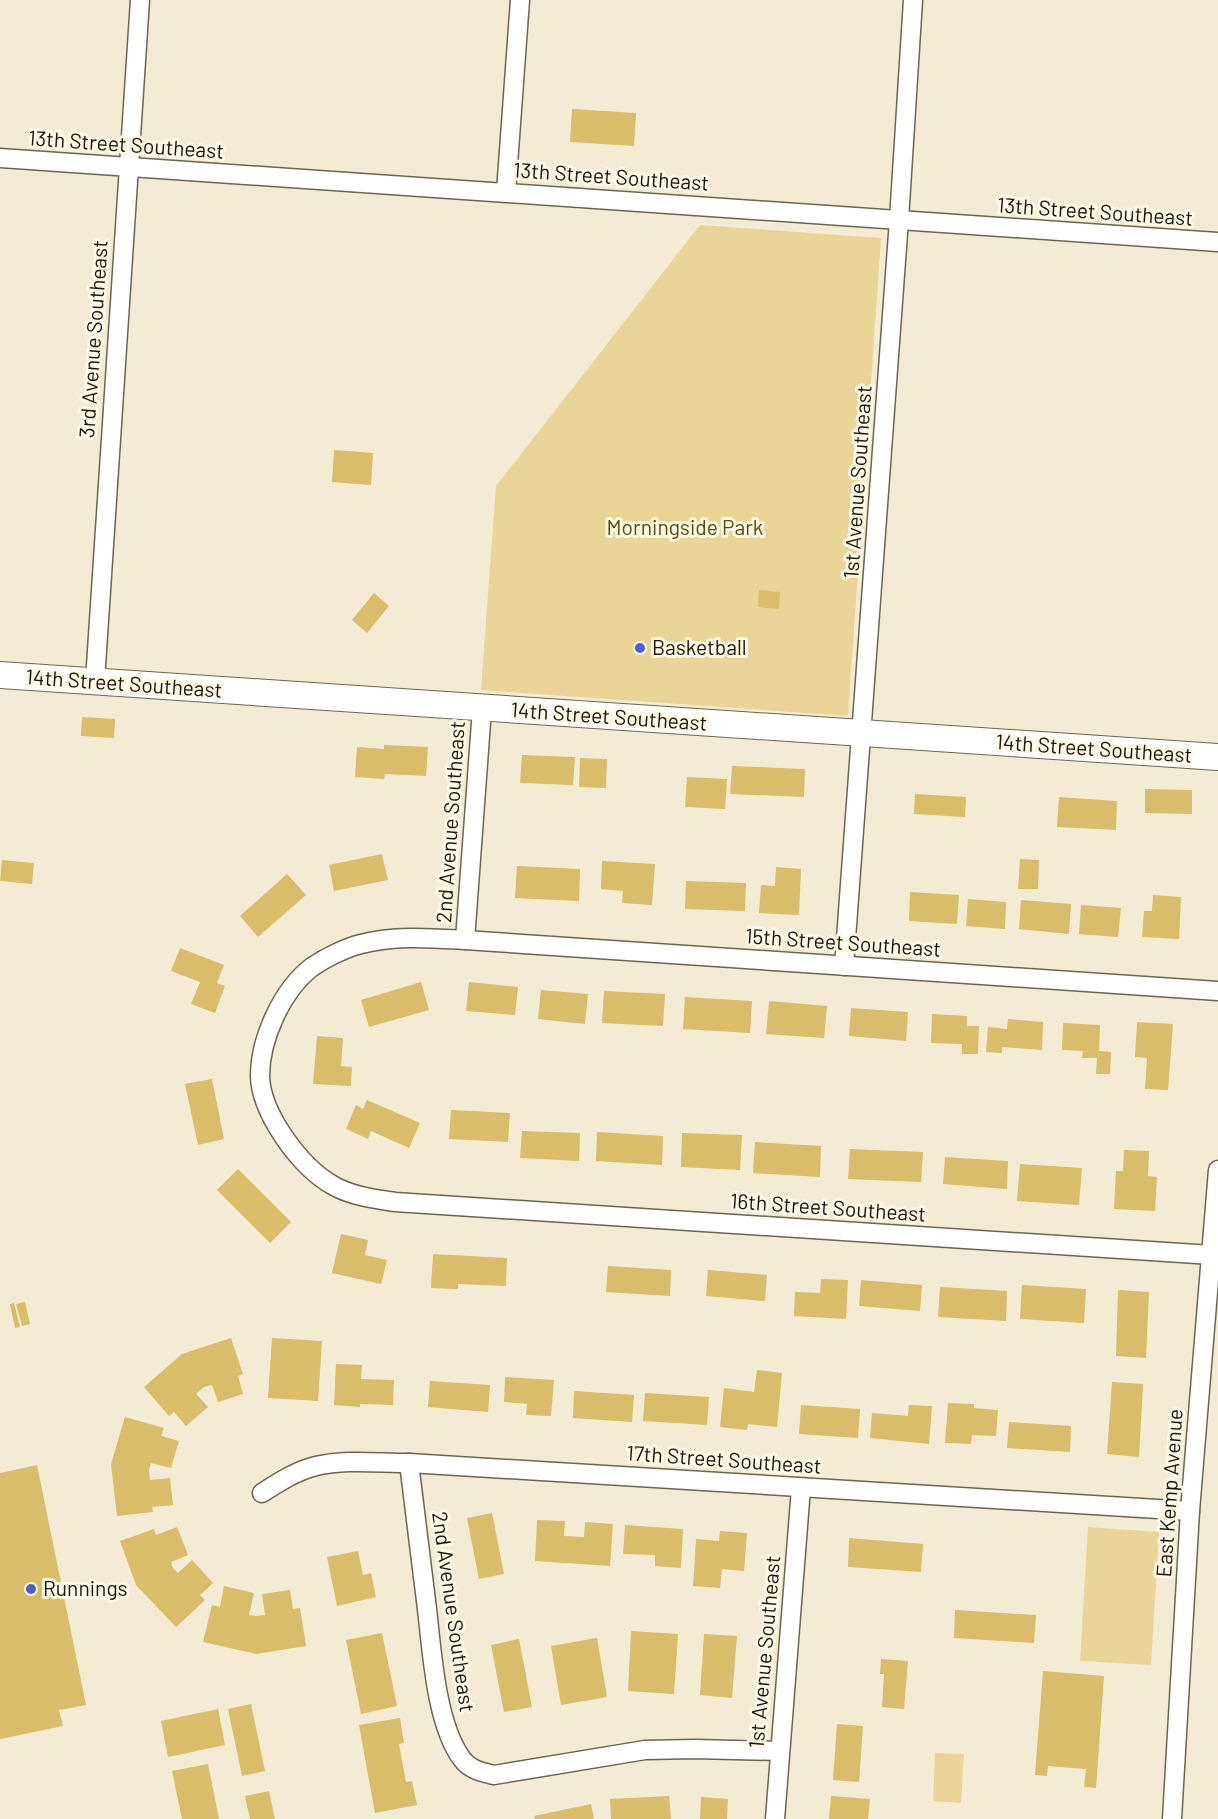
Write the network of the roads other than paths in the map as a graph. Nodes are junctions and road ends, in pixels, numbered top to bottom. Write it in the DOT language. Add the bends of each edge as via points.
graph roads {
  1 [pos="140,0"];
  2 [pos="520,0"];
  3 [pos="913,0"];
  4 [pos="0,158"];
  5 [pos="128,168"];
  6 [pos="506,192"];
  7 [pos="899,220"];
  8 [pos="1218,242"];
  9 [pos="0,675"];
  10 [pos="94,681"];
  11 [pos="482,709"];
  12 [pos="863,733"];
  13 [pos="1218,757"];
  14 [pos="465,940"];
  15 [pos="844,966"];
  16 [pos="1218,991"];
  17 [pos="265,1045"];
  18 [pos="1218,1170"];
  19 [pos="1212,1255"];
  20 [pos="409,1463"];
  21 [pos="801,1488"];
  22 [pos="262,1493"];
  23 [pos="1190,1510"];
  24 [pos="779,1751"];
  25 [pos="775,1819"];
  26 [pos="1172,1819"];
  1 -- 5 [label="street, 3rd Avenue Southeast"];
  2 -- 6 [label="street"];
  3 -- 7 [label="street, 1st Avenue Southeast"];
  4 -- 5 [label="street, 13th Street Southeast"];
  5 -- 6 [label="street, 13th Street Southeast"];
  5 -- 10 [label="street, 3rd Avenue Southeast"];
  6 -- 7 [label="street, 13th Street Southeast"];
  7 -- 8 [label="street, 13th Street Southeast"];
  7 -- 12 [label="street, 1st Avenue Southeast"];
  9 -- 10 [label="street, 14th Street Southeast"];
  10 -- 11 [label="street, 14th Street Southeast"];
  11 -- 12 [label="street, 14th Street Southeast"];
  11 -- 14 [label="street, 2nd Avenue Southeast"];
  12 -- 13 [label="street, 14th Street Southeast"];
  12 -- 15 [label="street, 1st Avenue Southeast"];
  14 -- 15 [label="street, 15th Street Southeast"];
  14 -- 17 [label="street, 15th Street Southeast" via="386,939 336,954 312,967 292,988 276,1012"];
  15 -- 16 [label="street, 15th Street Southeast"];
  17 -- 19 [label="street, 16th Street Southeast" via="260,1076 267,1106 294,1152 334,1186 362,1197"];
  18 -- 19 [label="street, East Kemp Avenue"];
  19 -- 23 [label="street, East Kemp Avenue"];
  20 -- 21 [label="street, 17th Street Southeast"];
  20 -- 22 [label="street, 17th Street Southeast" via="334,1463 314,1467 285,1478"];
  20 -- 24 [label="street, 2nd Avenue Southeast" via="444,1719 464,1762 494,1775 645,1750"];
  21 -- 23 [label="street, 17th Street Southeast"];
  21 -- 24 [label="street, 1st Avenue Southeast"];
  23 -- 26 [label="street, East Kemp Avenue"];
  24 -- 25 [label="street, 1st Avenue Southeast"];
}
